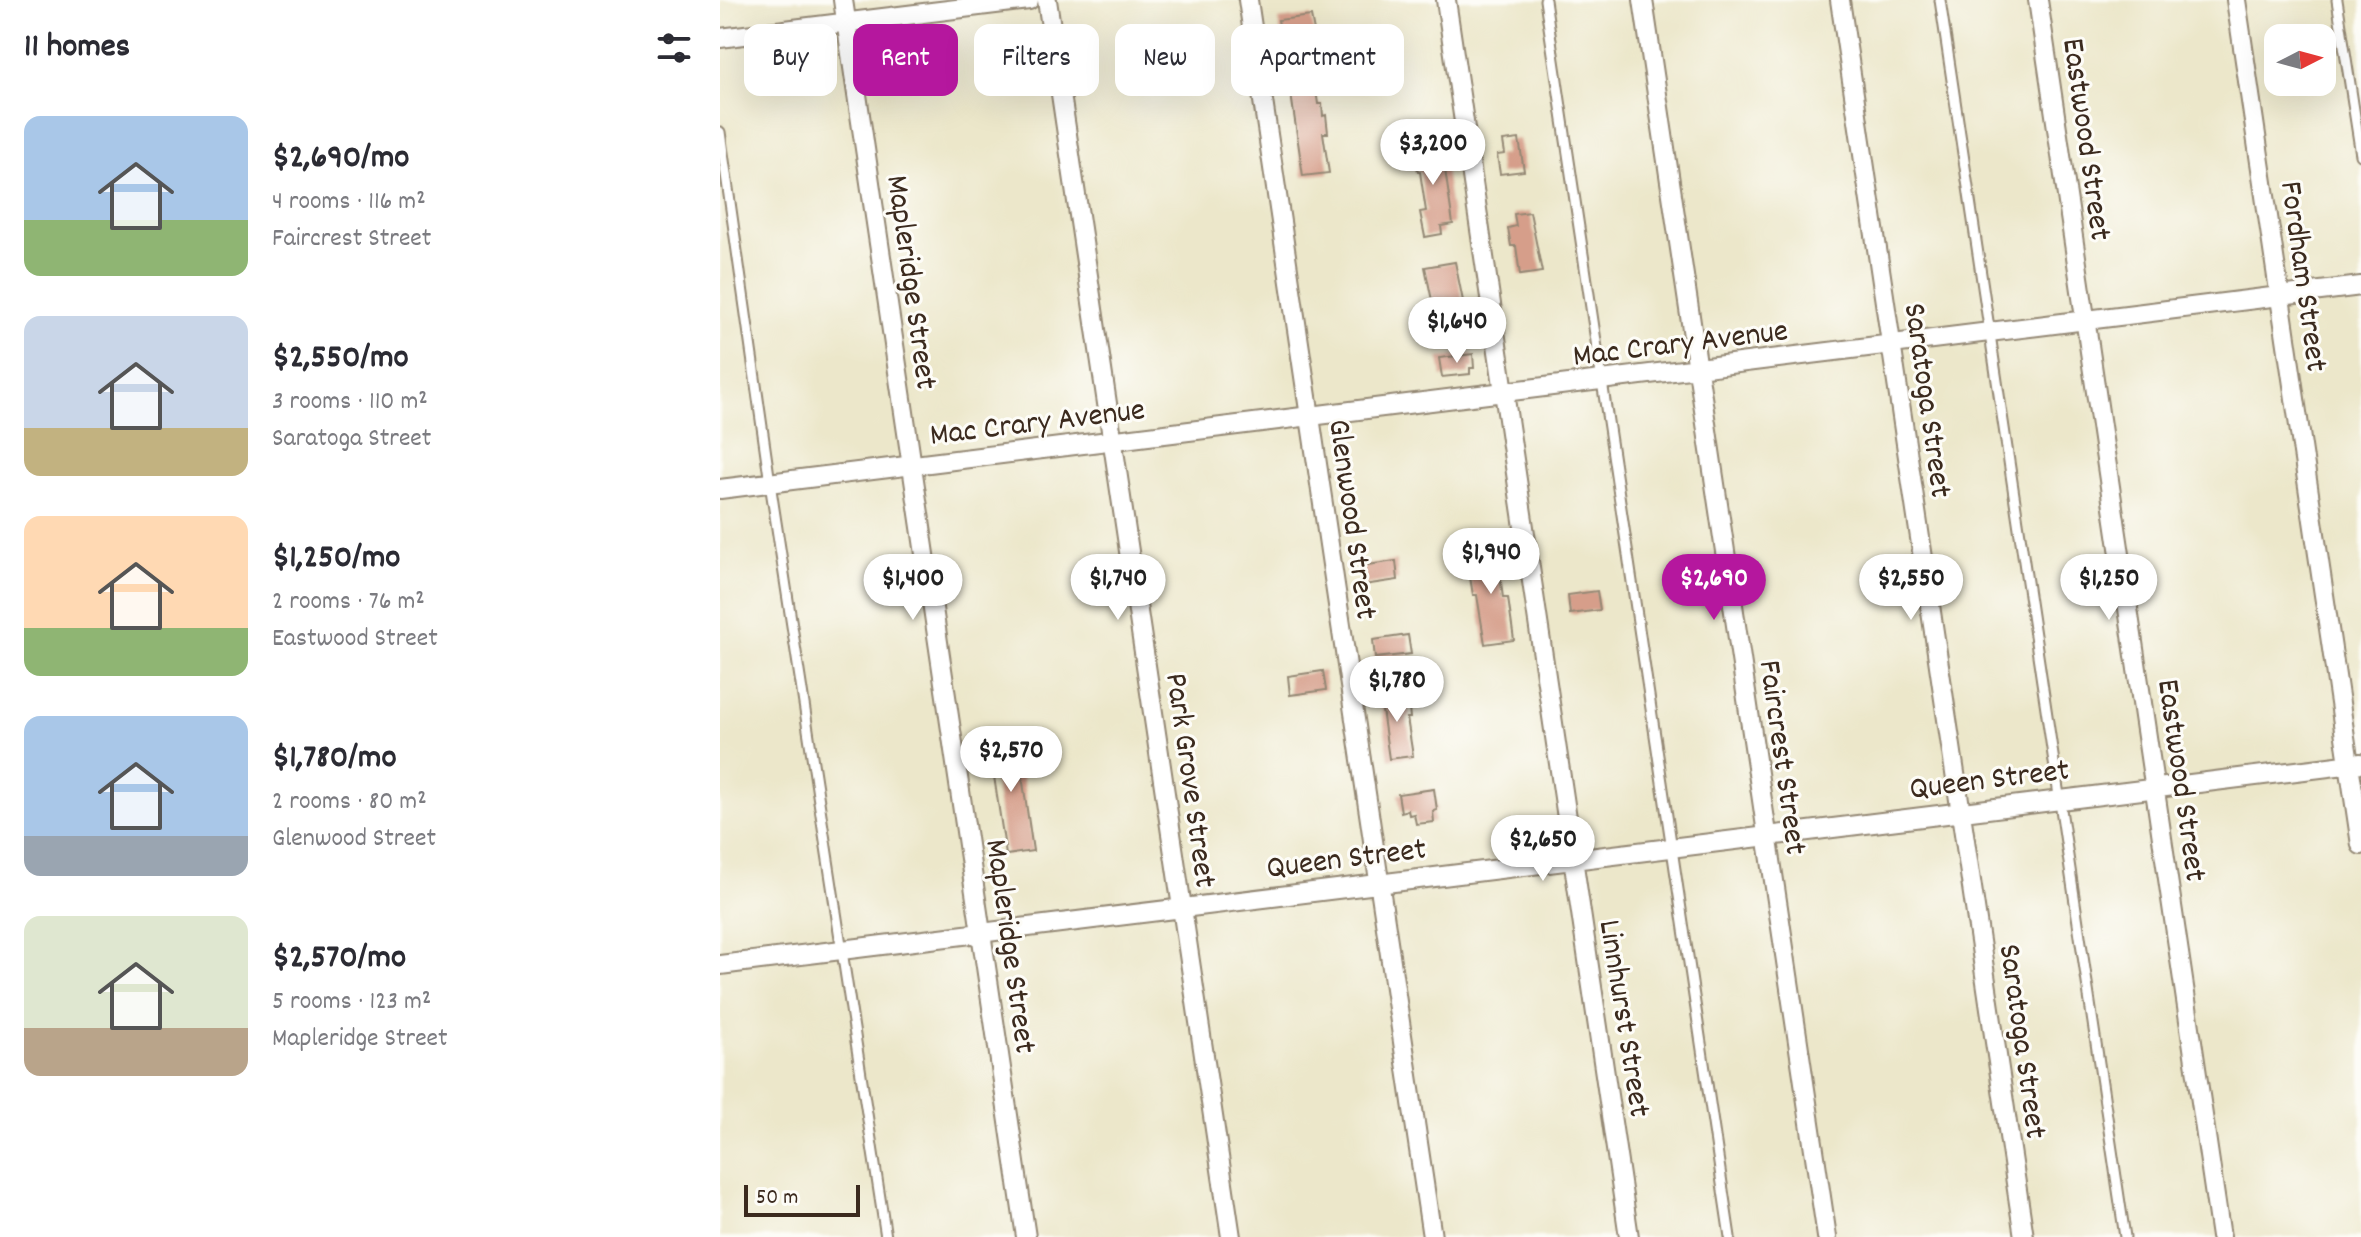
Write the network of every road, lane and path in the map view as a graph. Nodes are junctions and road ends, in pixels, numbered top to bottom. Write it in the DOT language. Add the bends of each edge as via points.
graph roads {
  1 [pos="843,0"];
  2 [pos="1029,0"];
  3 [pos="1047,0"];
  4 [pos="1248,0"];
  5 [pos="1446,0"];
  6 [pos="1545,0"];
  7 [pos="1643,0"];
  8 [pos="1840,0"];
  9 [pos="1940,0"];
  10 [pos="2038,0"];
  11 [pos="2236,0"];
  12 [pos="2337,0"];
  13 [pos="846,23"];
  14 [pos="720,38"];
  15 [pos="720,132"];
  16 [pos="2361,155"];
  17 [pos="2361,286"];
  18 [pos="2279,297"];
  19 [pos="2085,321"];
  20 [pos="1990,333"];
  21 [pos="1891,345"];
  22 [pos="1697,369"];
  23 [pos="1603,381"];
  24 [pos="1504,393"];
  25 [pos="1310,417"];
  26 [pos="1112,441"];
  27 [pos="911,465"];
  28 [pos="770,483"];
  29 [pos="720,489"];
  30 [pos="2355,763"];
  31 [pos="2154,787"];
  32 [pos="2060,799"];
  33 [pos="1961,811"];
  34 [pos="1767,835"];
  35 [pos="2361,845"];
  36 [pos="1672,846"];
  37 [pos="1573,859"];
  38 [pos="1379,883"];
  39 [pos="1182,907"];
  40 [pos="981,932"];
  41 [pos="841,950"];
  42 [pos="720,965"];
  43 [pos="886,1237"];
  44 [pos="1026,1237"];
  45 [pos="1231,1237"];
  46 [pos="1432,1237"];
  47 [pos="1629,1237"];
  48 [pos="1730,1237"];
  49 [pos="1827,1237"];
  50 [pos="2024,1237"];
  51 [pos="2125,1237"];
  52 [pos="2221,1237"];
  1 -- 13 [label="street, Mapleridge Street"];
  2 -- 13 [label="street"];
  3 -- 26 [label="street, Park Grove Street"];
  4 -- 25 [label="street, Glenwood Street"];
  5 -- 24 [label="street, Linnhurst Street"];
  6 -- 23 [label="lane"];
  7 -- 22 [label="street, Faircrest Street"];
  8 -- 21 [label="street, Saratoga Street"];
  9 -- 20 [label="lane"];
  10 -- 19 [label="street, Eastwood Street"];
  11 -- 18 [label="street, Fordham Street"];
  12 -- 16 [label="lane"];
  13 -- 14 [label="street"];
  13 -- 27 [label="street, Mapleridge Street"];
  15 -- 28 [label="lane"];
  17 -- 18 [label="street, Mac Crary Avenue"];
  18 -- 19 [label="street, Mac Crary Avenue"];
  18 -- 30 [label="street, Fordham Street"];
  19 -- 20 [label="street, Mac Crary Avenue"];
  19 -- 31 [label="street, Eastwood Street"];
  20 -- 21 [label="street, Mac Crary Avenue"];
  20 -- 32 [label="lane"];
  21 -- 22 [label="street, Mac Crary Avenue"];
  21 -- 33 [label="street, Saratoga Street"];
  22 -- 23 [label="street, Mac Crary Avenue"];
  22 -- 34 [label="street, Faircrest Street"];
  23 -- 24 [label="street, Mac Crary Avenue"];
  23 -- 36 [label="lane"];
  24 -- 25 [label="street, Mac Crary Avenue"];
  24 -- 37 [label="street, Linnhurst Street"];
  25 -- 26 [label="street, Mac Crary Avenue"];
  25 -- 38 [label="street, Glenwood Street"];
  26 -- 27 [label="street, Mac Crary Avenue"];
  26 -- 39 [label="street, Park Grove Street"];
  27 -- 28 [label="street, Mac Crary Avenue"];
  27 -- 40 [label="street, Mapleridge Street"];
  28 -- 29 [label="street, Mac Crary Avenue"];
  28 -- 41 [label="lane"];
  30 -- 31 [label="street, Queen Street"];
  30 -- 35 [label="street, Fordham Street"];
  31 -- 32 [label="street, Queen Street"];
  31 -- 52 [label="street, Eastwood Street"];
  32 -- 33 [label="street, Queen Street"];
  32 -- 51 [label="lane"];
  33 -- 34 [label="street, Queen Street"];
  33 -- 50 [label="street, Saratoga Street"];
  34 -- 36 [label="street, Queen Street"];
  34 -- 49 [label="street, Faircrest Street"];
  36 -- 37 [label="street, Queen Street"];
  36 -- 48 [label="lane"];
  37 -- 38 [label="street, Queen Street"];
  37 -- 47 [label="street, Linnhurst Street"];
  38 -- 39 [label="street, Queen Street"];
  38 -- 46 [label="street, Glenwood Street"];
  39 -- 40 [label="street, Queen Street"];
  39 -- 45 [label="street, Park Grove Street"];
  40 -- 41 [label="street, Queen Street"];
  40 -- 44 [label="street, Mapleridge Street"];
  41 -- 42 [label="street, Queen Street"];
  41 -- 43 [label="lane"];
}
